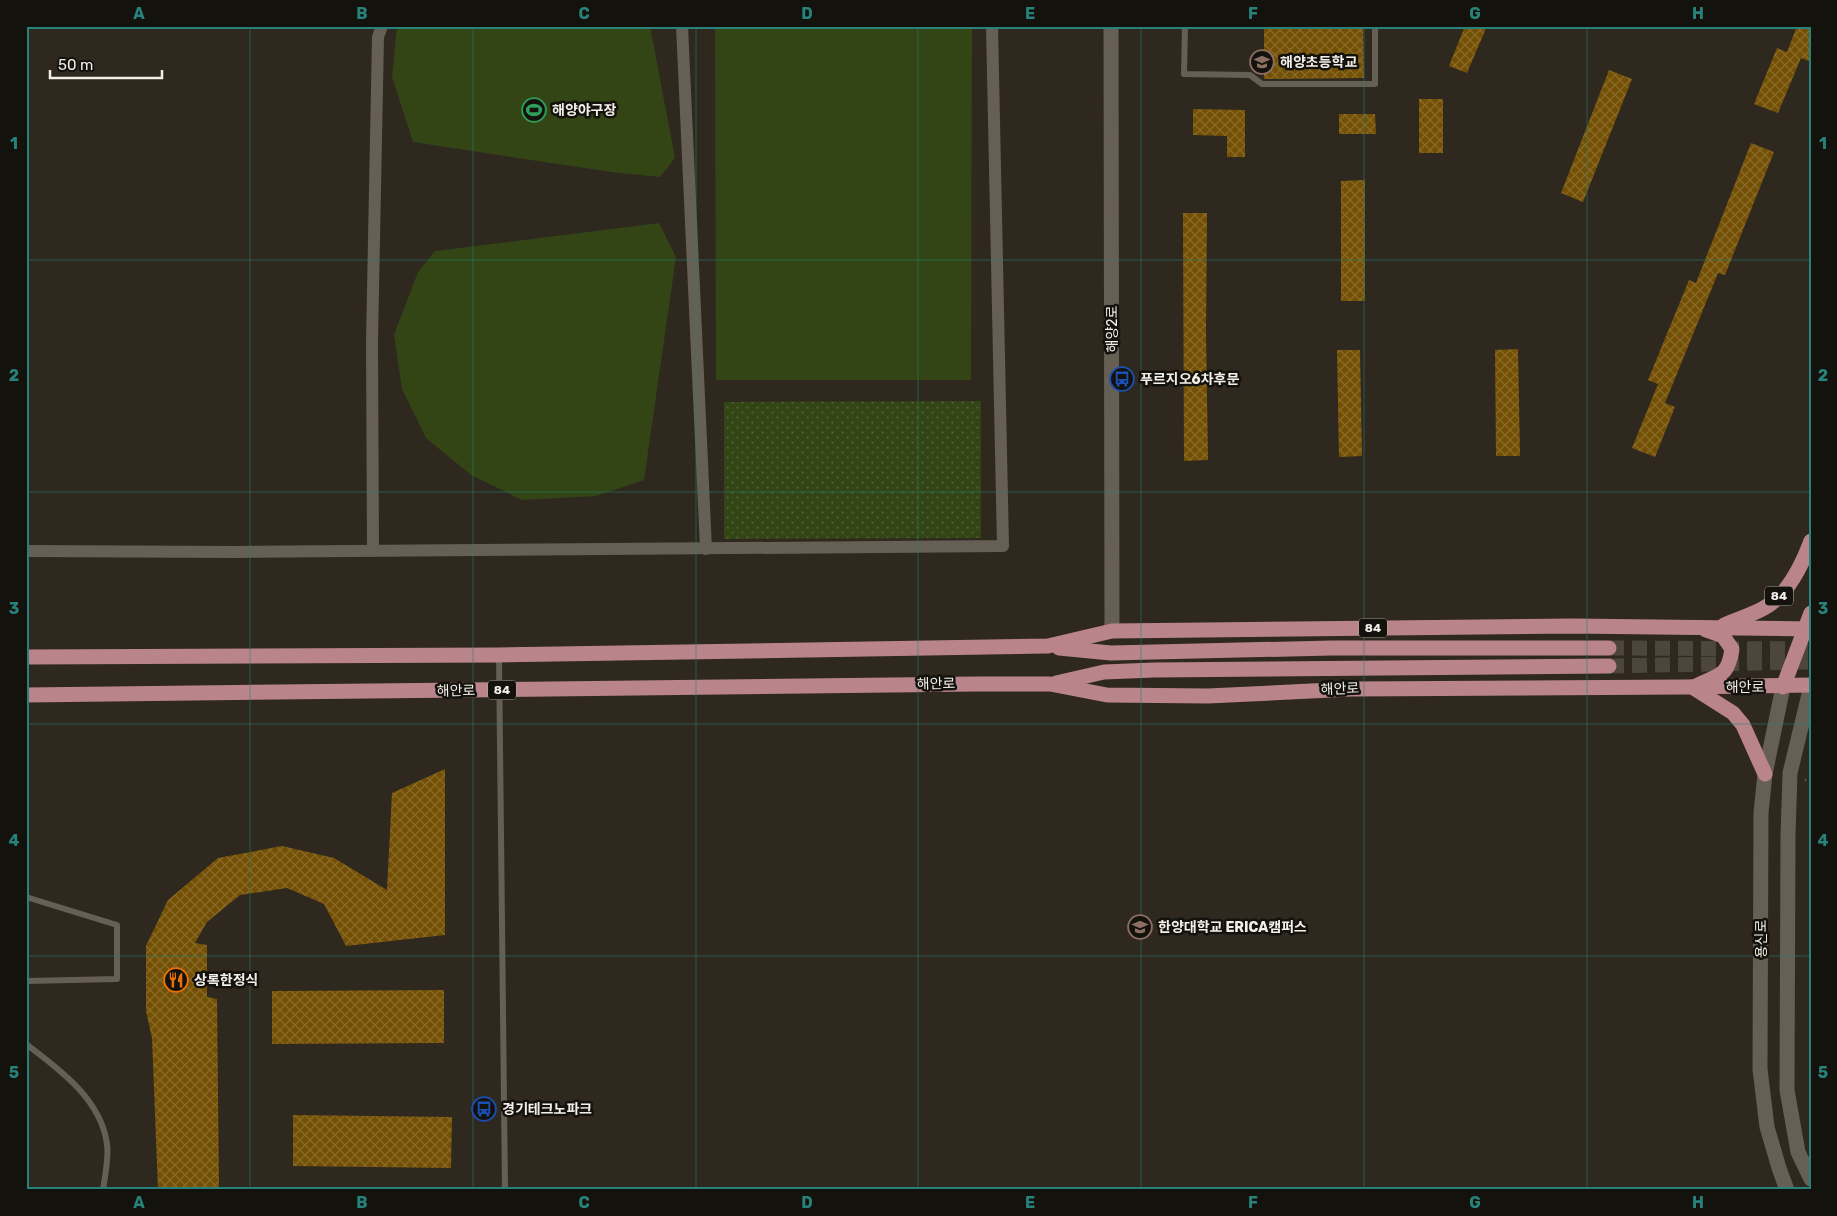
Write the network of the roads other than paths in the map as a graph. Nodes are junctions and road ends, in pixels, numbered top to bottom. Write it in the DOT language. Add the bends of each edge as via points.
graph roads {
  1 [pos="382,26"];
  2 [pos="682,26"];
  3 [pos="992,26"];
  4 [pos="1111,26"];
  5 [pos="1184,26"];
  6 [pos="1375,26"];
  7 [pos="1811,541"];
  8 [pos="706,548"];
  9 [pos="26,551"];
  10 [pos="373,551"];
  11 [pos="1811,613"];
  12 [pos="1700,627"];
  13 [pos="1808,629"];
  14 [pos="1112,631"];
  15 [pos="1048,646"];
  16 [pos="1609,648"];
  17 [pos="499,655"];
  18 [pos="26,657"];
  19 [pos="1609,666"];
  20 [pos="1050,684"];
  21 [pos="1811,686"];
  22 [pos="1692,687"];
  23 [pos="1783,687"];
  24 [pos="499,690"];
  25 [pos="26,695"];
  26 [pos="1765,774"];
  27 [pos="26,897"];
  28 [pos="26,981"];
  29 [pos="26,1044"];
  30 [pos="1811,1179"];
  31 [pos="102,1190"];
  32 [pos="505,1190"];
  33 [pos="1787,1190"];
  1 -- 10 [label="street" via="378,37 373,302"];
  2 -- 8 [label="street"];
  3 -- 8 [label="street" via="1003,546"];
  4 -- 14 [label="main road, 해양2로"];
  5 -- 6 [label="lane" via="1184,74 1250,75 1262,84 1375,84"];
  7 -- 12 [label="main road, 84" via="1783,592 1766,608 1723,625"];
  8 -- 10 [label="street"];
  9 -- 10 [label="street"];
  11 -- 13 [label="main road, 해안로 / 84"];
  12 -- 13 [label="main road, 84"];
  12 -- 14 [label="main road, 84"];
  12 -- 22 [label="main road" via="1723,636 1732,649 1729,667 1723,673"];
  13 -- 23 [label="main road, 해안로"];
  14 -- 15 [label="main road, 84"];
  15 -- 16 [label="main road" via="1110,653 1332,648"];
  15 -- 17 [label="main road, 84"];
  17 -- 18 [label="main road, 84"];
  17 -- 24 [label="lane"];
  19 -- 20 [label="main road" via="1154,670 1104,672"];
  20 -- 22 [label="main road, 해안로 / 84" via="1106,695 1200,696 1352,688"];
  20 -- 24 [label="main road, 해안로 / 84"];
  21 -- 23 [label="main road, 84"];
  21 -- 30 [label="main road, 용신로" via="1790,773 1787,1090 1798,1152"];
  22 -- 23 [label="main road, 해안로 / 84"];
  22 -- 26 [label="main road" via="1733,713 1743,725"];
  23 -- 26 [label="main road, 용신로"];
  24 -- 25 [label="main road, 해안로 / 84"];
  24 -- 32 [label="lane"];
  26 -- 33 [label="main road, 용신로" via="1760,1069 1767,1127"];
  27 -- 28 [label="lane" via="117,925 117,979"];
  29 -- 31 [label="lane" via="62,1070 84,1095 98,1118 107,1144"];
}
